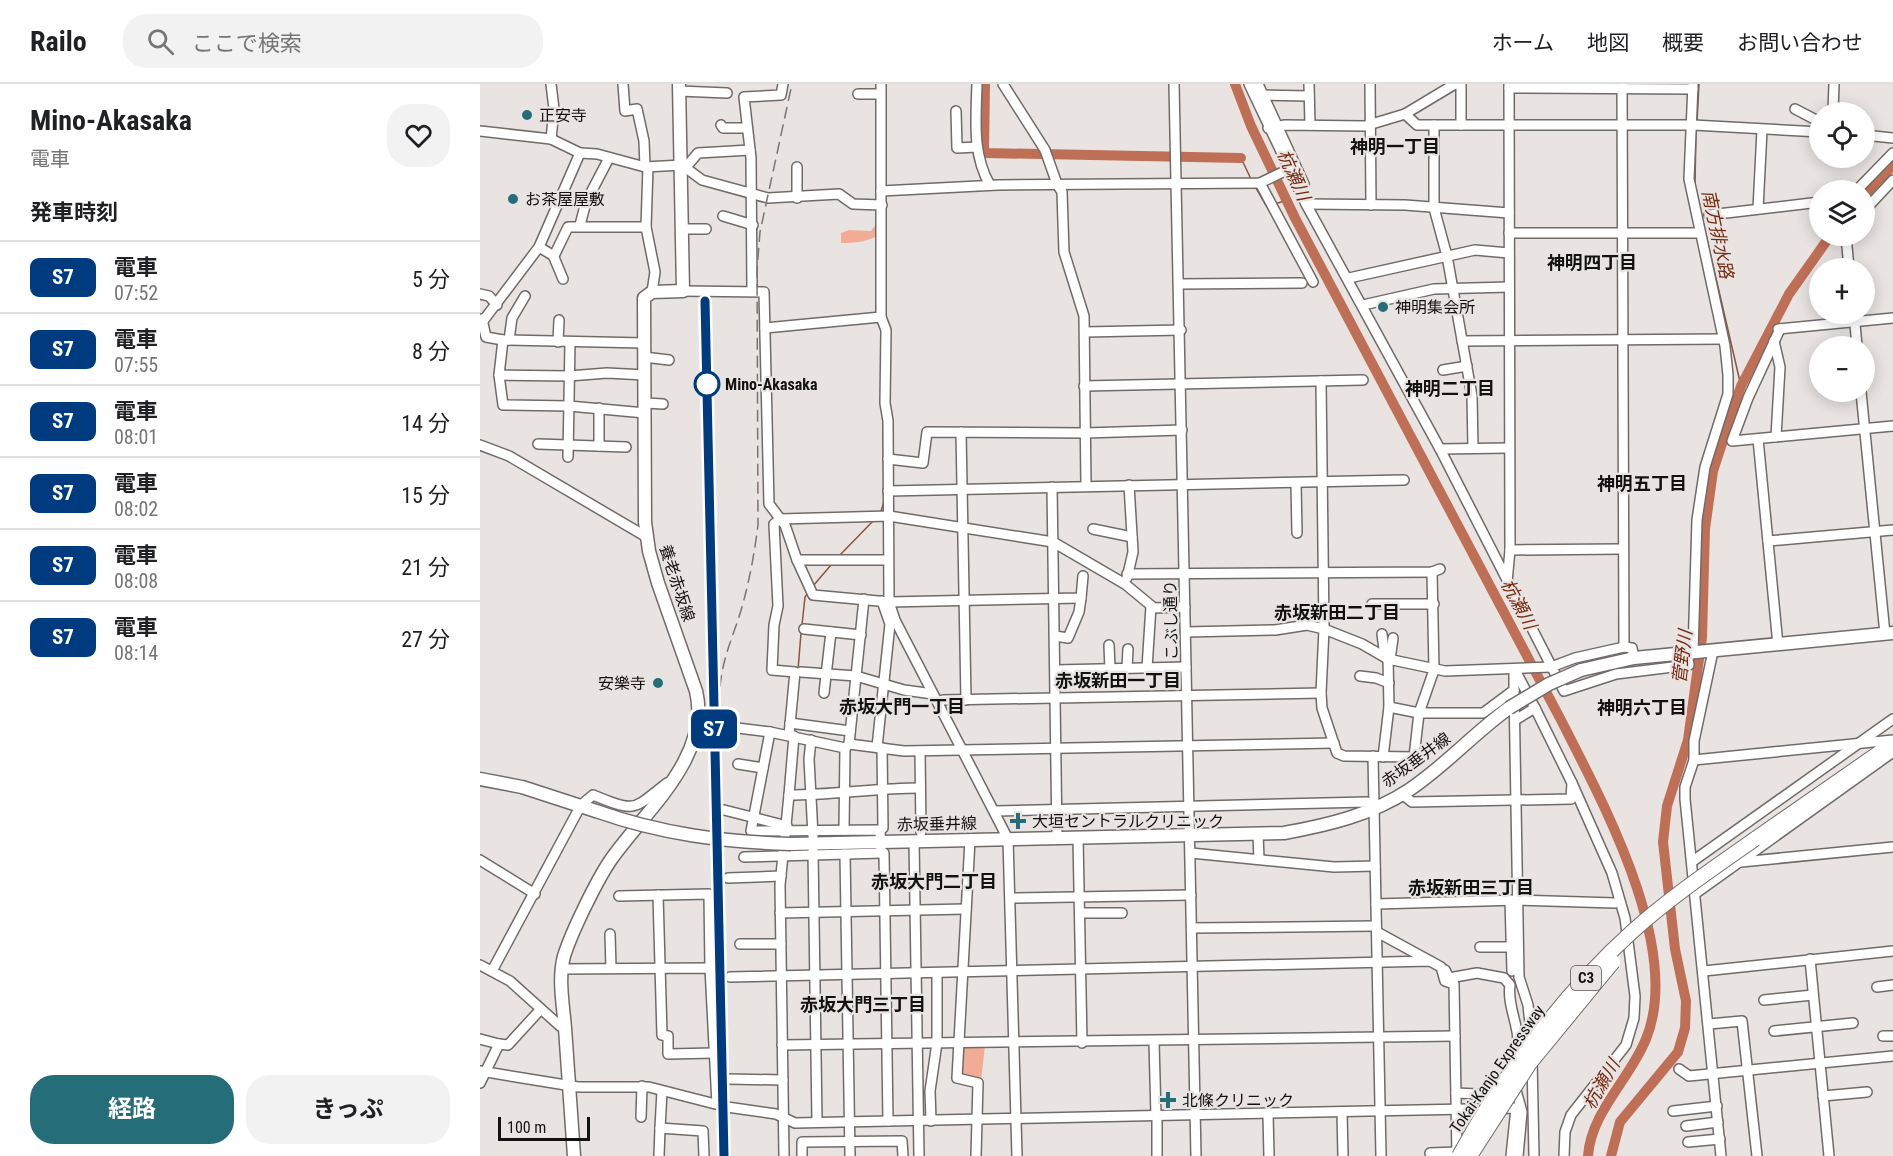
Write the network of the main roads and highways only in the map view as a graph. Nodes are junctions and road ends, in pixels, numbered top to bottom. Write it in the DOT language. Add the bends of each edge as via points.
graph roads {
  1 [pos="679,87"];
  2 [pos="1889,633"];
  3 [pos="1893,742"];
  4 [pos="480,779"];
  5 [pos="1460,1153"];
  6 [pos="574,1156"];
  1 -- 6 [label="main road, 養老赤坂線" via="684,166 683,291 652,292 644,298 645,536 699,701 690,747 672,782 602,874 565,954 561,985"];
  2 -- 4 [label="main road, 赤坂垂井線, bridge" via="1634,658 1581,670 1509,708 1402,794 1334,824 1284,833 741,843 637,824 522,787"];
  3 -- 5 [label="highway, Tokai-Kanjo Expressway / C3, bridge" via="1635,929 1587,977 1523,1056"];
}
